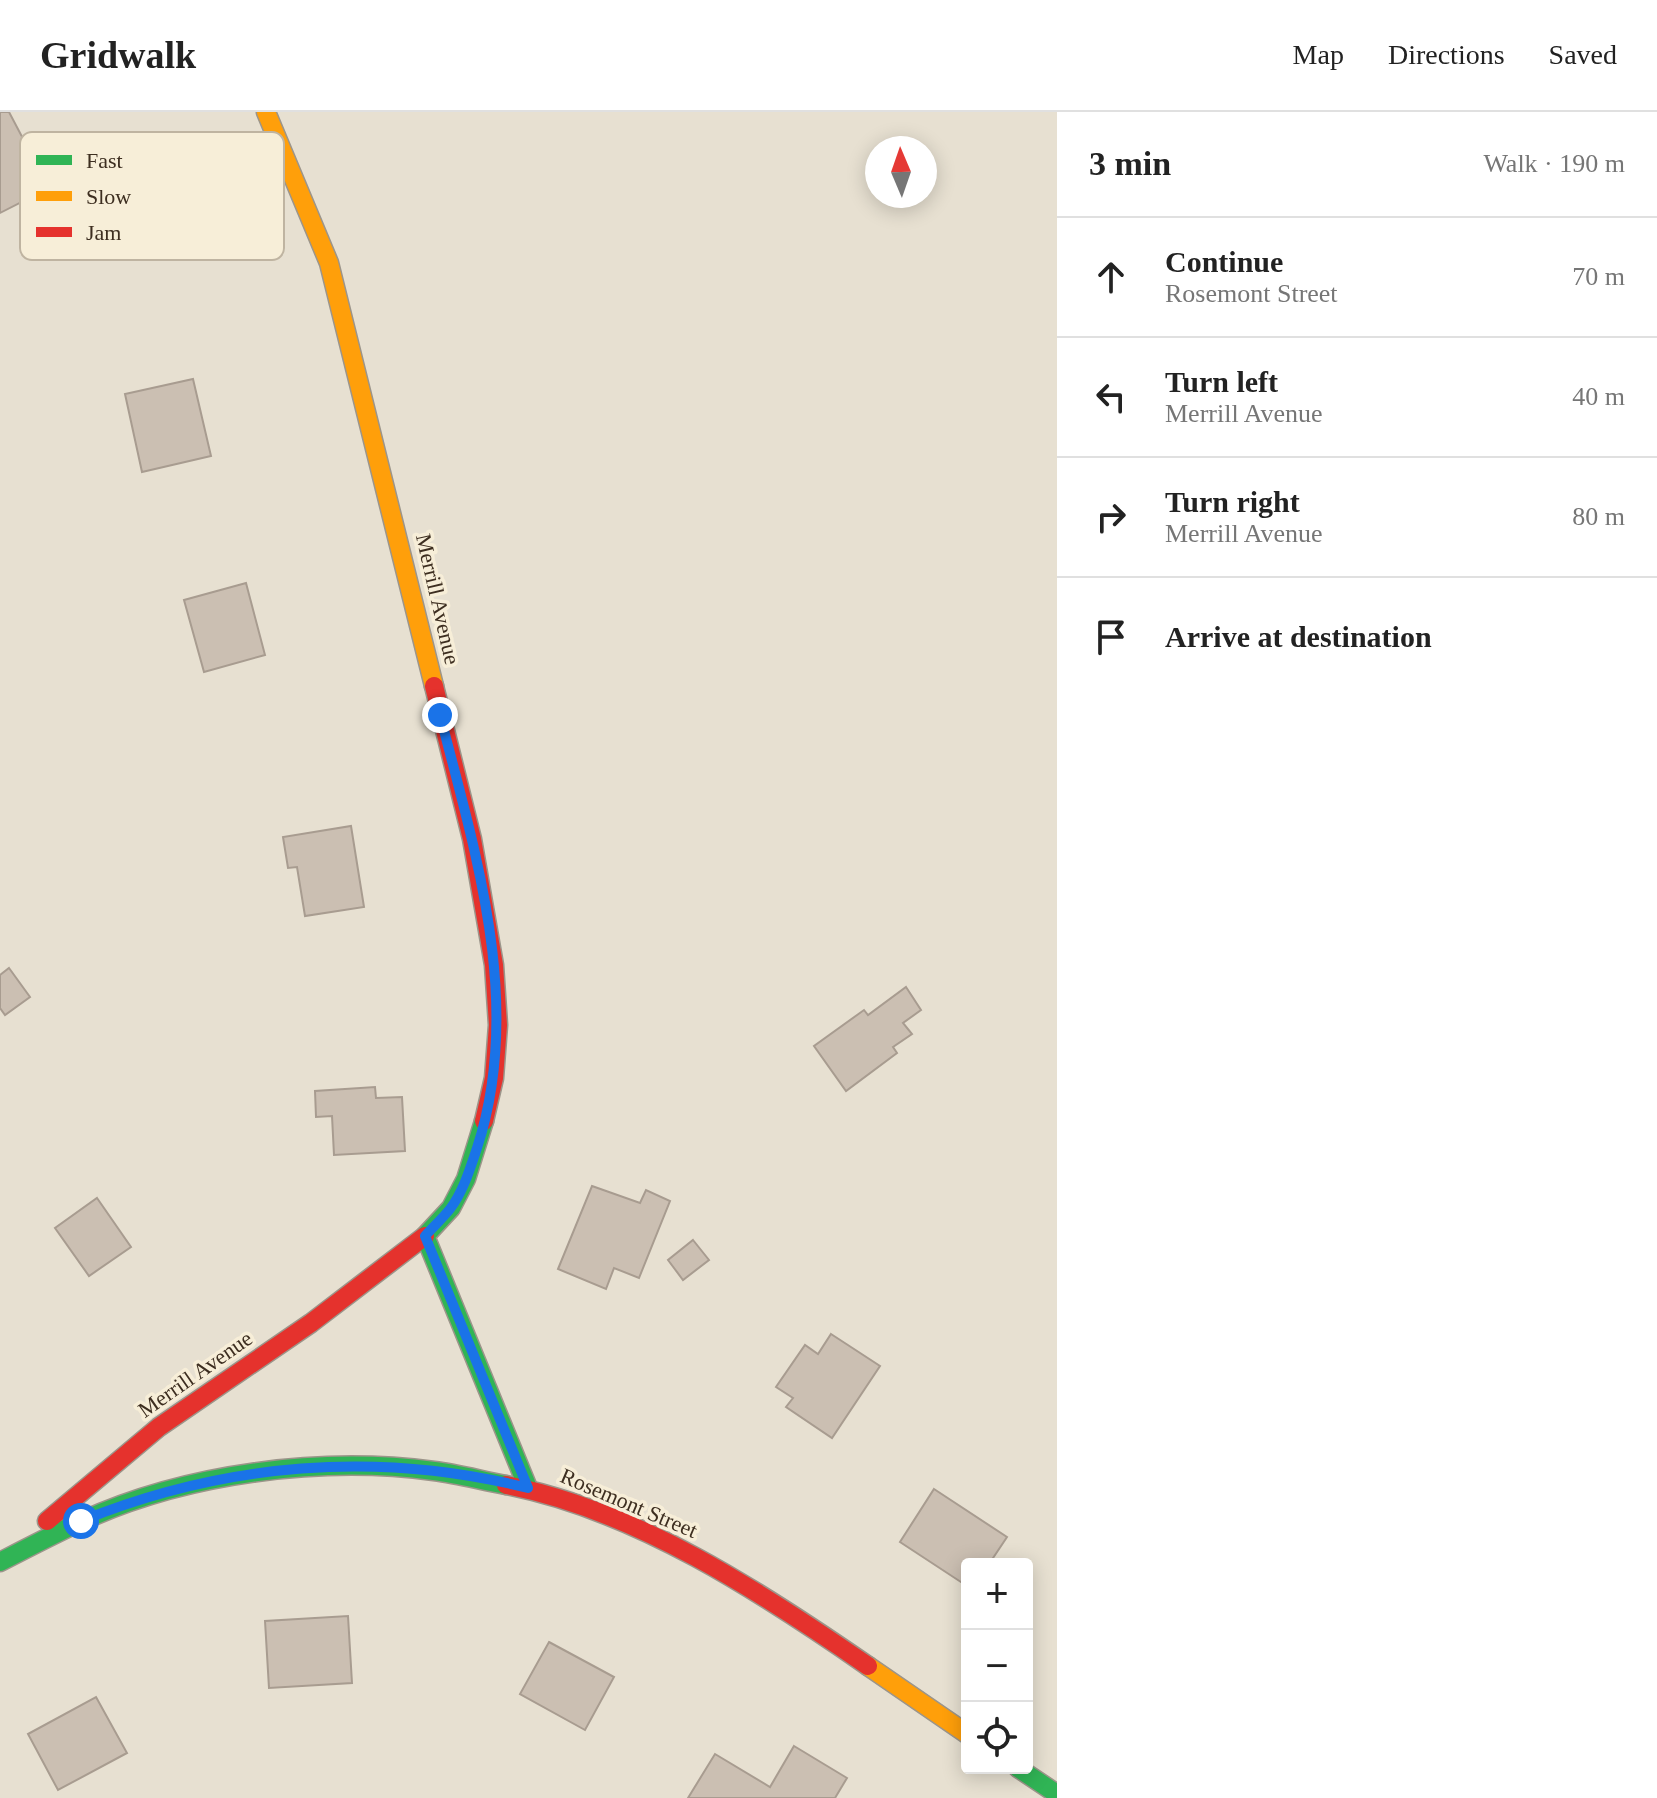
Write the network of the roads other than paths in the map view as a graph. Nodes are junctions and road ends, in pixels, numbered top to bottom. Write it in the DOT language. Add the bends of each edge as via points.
graph roads {
  1 [pos="266,112"];
  2 [pos="274,132"];
  3 [pos="284,155"];
  4 [pos="425,1236"];
  5 [pos="528,1488"];
  6 [pos="0,1561"];
  7 [pos="961,1730"];
  8 [pos="1027,1774"];
  9 [pos="1057,1794"];
  1 -- 2 [label="street, Merrill Avenue"];
  3 -- 4 [label="street, Merrill Avenue" via="329,263 472,839 494,965 494,1078 481,1134 451,1208"];
  4 -- 5 [label="street"];
  4 -- 6 [label="street, Merrill Avenue" via="311,1323 159,1427"];
  5 -- 6 [label="street, Rosemont Street" via="398,1467 266,1471 125,1503"];
  5 -- 7 [label="street, Rosemont Street" via="691,1554"];
  8 -- 9 [label="street"];
}
